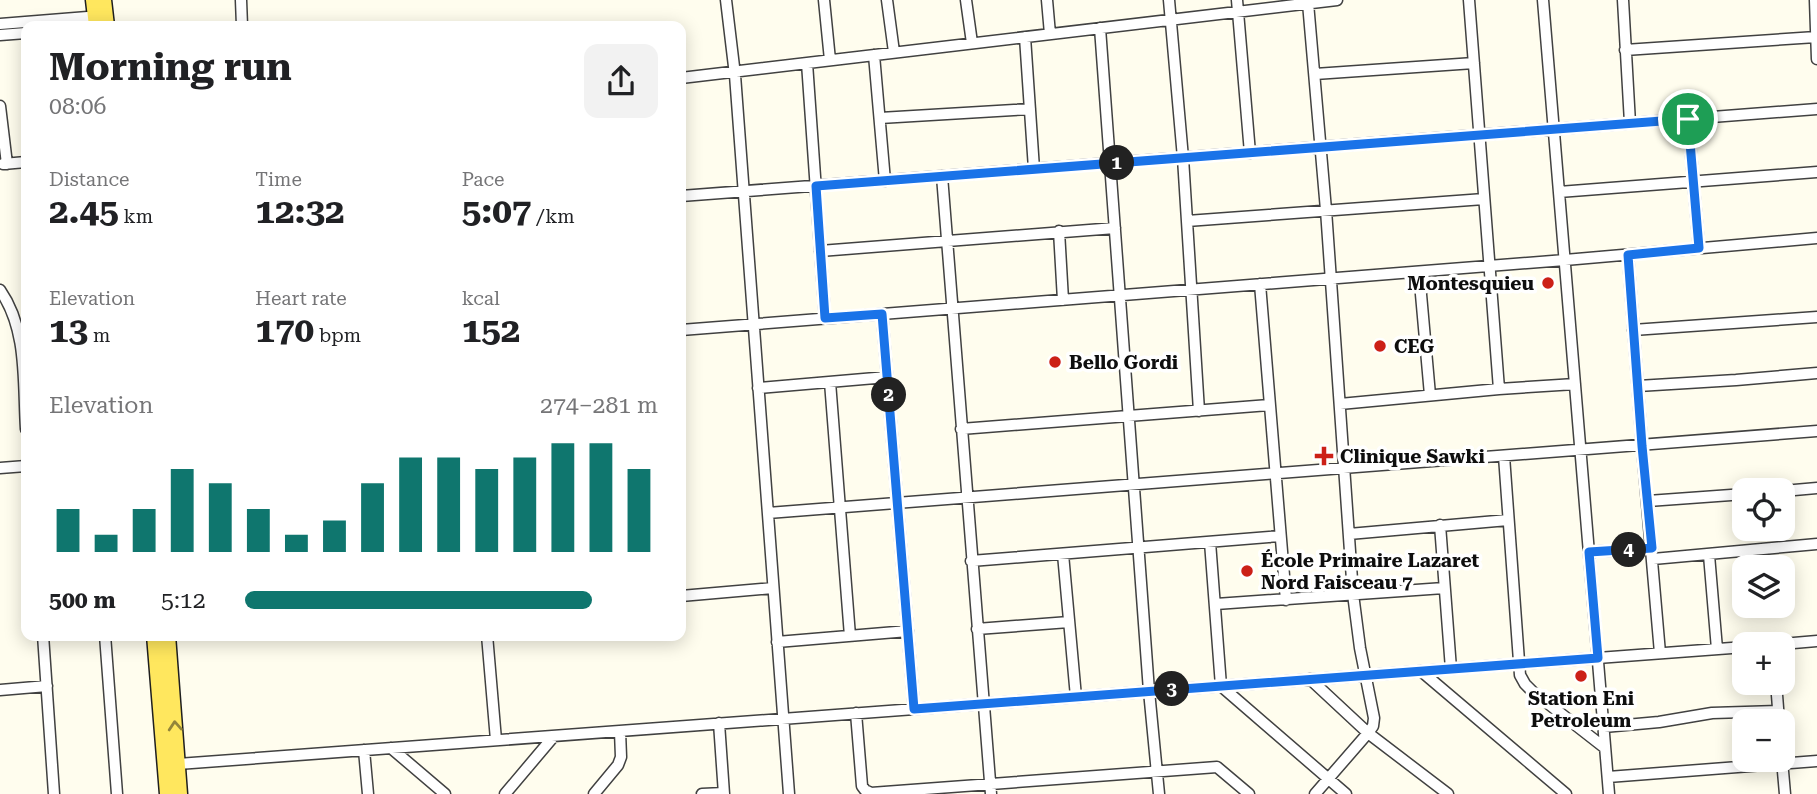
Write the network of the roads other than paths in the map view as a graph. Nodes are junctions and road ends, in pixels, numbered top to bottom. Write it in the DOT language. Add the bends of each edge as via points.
graph roads {
  1 [pos="241,0"];
  2 [pos="726,0"];
  3 [pos="824,0"];
  4 [pos="887,0"];
  5 [pos="966,0"];
  6 [pos="1047,0"];
  7 [pos="1169,0"];
  8 [pos="1337,0"];
  9 [pos="1469,0"];
  10 [pos="1543,0"];
  11 [pos="1623,0"];
  12 [pos="1815,0"];
  13 [pos="1308,4"];
  14 [pos="1238,6"];
  15 [pos="101,13"];
  16 [pos="1171,20"];
  17 [pos="28,21"];
  18 [pos="242,21"];
  19 [pos="21,22"];
  20 [pos="0,24"];
  21 [pos="1100,28"];
  22 [pos="21,34"];
  23 [pos="1050,34"];
  24 [pos="0,36"];
  25 [pos="1025,37"];
  26 [pos="1816,37"];
  27 [pos="971,43"];
  28 [pos="1625,50"];
  29 [pos="894,52"];
  30 [pos="874,55"];
  31 [pos="1817,59"];
  32 [pos="830,60"];
  33 [pos="807,62"];
  34 [pos="1474,63"];
  35 [pos="734,71"];
  36 [pos="1315,74"];
  37 [pos="686,77"];
  38 [pos="0,106"];
  39 [pos="1030,109"];
  40 [pos="1817,109"];
  41 [pos="880,118"];
  42 [pos="1688,119"];
  43 [pos="1630,123"];
  44 [pos="1554,129"];
  45 [pos="1479,135"];
  46 [pos="1321,147"];
  47 [pos="1250,153"];
  48 [pos="1183,158"];
  49 [pos="1111,163"];
  50 [pos="4,164"];
  51 [pos="1034,169"];
  52 [pos="1817,172"];
  53 [pos="942,176"];
  54 [pos="885,181"];
  55 [pos="1693,182"];
  56 [pos="816,186"];
  57 [pos="743,191"];
  58 [pos="1559,192"];
  59 [pos="686,196"];
  60 [pos="1484,199"];
  61 [pos="1326,210"];
  62 [pos="1187,221"];
  63 [pos="1115,228"];
  64 [pos="1059,231"];
  65 [pos="1817,238"];
  66 [pos="946,240"];
  67 [pos="1699,248"];
  68 [pos="820,251"];
  69 [pos="1628,255"];
  70 [pos="1565,260"];
  71 [pos="1490,266"];
  72 [pos="1419,272"];
  73 [pos="1331,279"];
  74 [pos="1260,284"];
  75 [pos="0,290"];
  76 [pos="1191,290"];
  77 [pos="1120,295"];
  78 [pos="1063,300"];
  79 [pos="952,309"];
  80 [pos="882,314"];
  81 [pos="1817,317"];
  82 [pos="825,318"];
  83 [pos="753,324"];
  84 [pos="686,330"];
  85 [pos="1633,330"];
  86 [pos="21,366"];
  87 [pos="1817,373"];
  88 [pos="887,377"];
  89 [pos="830,382"];
  90 [pos="1575,384"];
  91 [pos="1638,386"];
  92 [pos="758,388"];
  93 [pos="1499,389"];
  94 [pos="1430,395"];
  95 [pos="1340,404"];
  96 [pos="1269,405"];
  97 [pos="1199,411"];
  98 [pos="1130,416"];
  99 [pos="961,429"];
  100 [pos="1817,431"];
  101 [pos="1642,446"];
  102 [pos="1580,449"];
  103 [pos="1504,456"];
  104 [pos="21,466"];
  105 [pos="0,468"];
  106 [pos="1343,468"];
  107 [pos="1275,474"];
  108 [pos="1135,484"];
  109 [pos="1817,488"];
  110 [pos="1795,490"];
  111 [pos="1732,495"];
  112 [pos="966,498"];
  113 [pos="1648,501"];
  114 [pos="897,503"];
  115 [pos="840,507"];
  116 [pos="768,513"];
  117 [pos="1508,520"];
  118 [pos="1440,525"];
  119 [pos="1349,534"];
  120 [pos="1280,536"];
  121 [pos="1210,542"];
  122 [pos="1817,544"];
  123 [pos="1139,548"];
  124 [pos="1589,552"];
  125 [pos="1063,554"];
  126 [pos="1652,554"];
  127 [pos="1709,555"];
  128 [pos="971,561"];
  129 [pos="1444,587"];
  130 [pos="773,588"];
  131 [pos="1353,594"];
  132 [pos="686,596"];
  133 [pos="1286,600"];
  134 [pos="1216,604"];
  135 [pos="1069,622"];
  136 [pos="977,629"];
  137 [pos="908,631"];
  138 [pos="850,636"];
  139 [pos="43,641"];
  140 [pos="105,641"];
  141 [pos="155,641"];
  142 [pos="168,641"];
  143 [pos="488,641"];
  144 [pos="777,642"];
  145 [pos="1817,642"];
  146 [pos="1795,643"];
  147 [pos="1732,648"];
  148 [pos="1717,649"];
  149 [pos="1660,653"];
  150 [pos="1598,658"];
  151 [pos="1519,664"];
  152 [pos="1451,669"];
  153 [pos="1421,671"];
  154 [pos="1367,675"];
  155 [pos="1310,679"];
  156 [pos="47,686"];
  157 [pos="1221,686"];
  158 [pos="0,690"];
  159 [pos="1149,691"];
  160 [pos="1076,697"];
  161 [pos="983,704"];
  162 [pos="914,709"];
  163 [pos="856,713"];
  164 [pos="1732,714"];
  165 [pos="783,718"];
  166 [pos="719,723"];
  167 [pos="1604,727"];
  168 [pos="620,731"];
  169 [pos="1368,733"];
  170 [pos="554,736"];
  171 [pos="496,740"];
  172 [pos="391,748"];
  173 [pos="1605,748"];
  174 [pos="364,750"];
  175 [pos="1817,761"];
  176 [pos="1795,762"];
  177 [pos="178,764"];
  178 [pos="1732,766"];
  179 [pos="1157,771"];
  180 [pos="1783,772"];
  181 [pos="1608,777"];
  182 [pos="1328,778"];
  183 [pos="990,789"];
  184 [pos="1442,792"];
  185 [pos="724,793"];
  186 [pos="54,794"];
  187 [pos="117,794"];
  188 [pos="167,794"];
  189 [pos="180,794"];
  190 [pos="368,794"];
  191 [pos="445,794"];
  192 [pos="505,794"];
  193 [pos="594,794"];
  194 [pos="702,794"];
  195 [pos="789,794"];
  196 [pos="1159,794"];
  197 [pos="1249,794"];
  198 [pos="1315,794"];
  199 [pos="1346,794"];
  200 [pos="1566,794"];
  201 [pos="1609,794"];
  202 [pos="1785,794"];
  1 -- 18 [label="street"];
  2 -- 35 [label="street"];
  3 -- 32 [label="street"];
  4 -- 29 [label="street"];
  5 -- 27 [label="street"];
  6 -- 23 [label="street"];
  7 -- 16 [label="street"];
  8 -- 13 [label="street"];
  9 -- 34 [label="street"];
  10 -- 44 [label="street"];
  11 -- 28 [label="street"];
  12 -- 26 [label="street"];
  13 -- 14 [label="street"];
  13 -- 36 [label="street"];
  14 -- 16 [label="street"];
  14 -- 47 [label="street"];
  15 -- 17 [label="street"];
  16 -- 21 [label="street"];
  16 -- 48 [label="street"];
  19 -- 20 [label="street"];
  21 -- 23 [label="street"];
  21 -- 49 [label="street"];
  22 -- 24 [label="street"];
  23 -- 25 [label="street"];
  25 -- 27 [label="street"];
  25 -- 39 [label="street"];
  26 -- 28 [label="street"];
  26 -- 31 [label="street"];
  27 -- 29 [label="street"];
  28 -- 43 [label="street"];
  29 -- 30 [label="street"];
  30 -- 32 [label="street"];
  30 -- 41 [label="street"];
  32 -- 33 [label="street"];
  33 -- 35 [label="street"];
  33 -- 56 [label="street"];
  34 -- 36 [label="street"];
  34 -- 45 [label="street"];
  35 -- 37 [label="street"];
  35 -- 57 [label="street"];
  36 -- 46 [label="street"];
  38 -- 50 [label="street"];
  39 -- 41 [label="street"];
  39 -- 51 [label="street"];
  40 -- 42 [label="street"];
  41 -- 54 [label="street"];
  42 -- 43 [label="street"];
  42 -- 55 [label="street"];
  43 -- 44 [label="street"];
  44 -- 45 [label="street"];
  44 -- 58 [label="street"];
  45 -- 46 [label="street"];
  45 -- 60 [label="street"];
  46 -- 47 [label="street"];
  46 -- 61 [label="street"];
  47 -- 48 [label="street"];
  48 -- 49 [label="street"];
  48 -- 62 [label="street"];
  49 -- 51 [label="street"];
  49 -- 63 [label="street"];
  51 -- 53 [label="street"];
  52 -- 55 [label="street"];
  53 -- 54 [label="street"];
  53 -- 66 [label="street"];
  54 -- 56 [label="street"];
  55 -- 58 [label="street"];
  55 -- 67 [label="street"];
  56 -- 57 [label="street"];
  56 -- 68 [label="street"];
  57 -- 59 [label="street"];
  57 -- 83 [label="street"];
  58 -- 70 [label="street"];
  60 -- 61 [label="street"];
  60 -- 71 [label="street"];
  61 -- 62 [label="street"];
  61 -- 73 [label="street"];
  62 -- 76 [label="street"];
  63 -- 64 [label="street"];
  63 -- 77 [label="street"];
  64 -- 66 [label="street"];
  64 -- 78 [label="street"];
  65 -- 67 [label="street"];
  66 -- 68 [label="street"];
  66 -- 79 [label="street"];
  67 -- 69 [label="street"];
  68 -- 82 [label="street"];
  69 -- 70 [label="street"];
  69 -- 85 [label="street"];
  70 -- 71 [label="street"];
  70 -- 90 [label="street"];
  71 -- 72 [label="street"];
  71 -- 93 [label="street"];
  72 -- 73 [label="street"];
  72 -- 94 [label="street"];
  73 -- 74 [label="street"];
  73 -- 95 [label="street"];
  74 -- 76 [label="street"];
  74 -- 96 [label="street"];
  75 -- 86 [label="street" via="18,329"];
  76 -- 77 [label="street"];
  76 -- 97 [label="street"];
  77 -- 78 [label="street"];
  77 -- 98 [label="street"];
  78 -- 79 [label="street"];
  79 -- 80 [label="street"];
  79 -- 99 [label="street"];
  80 -- 82 [label="street"];
  80 -- 88 [label="street"];
  81 -- 85 [label="street"];
  82 -- 83 [label="street"];
  83 -- 84 [label="street"];
  83 -- 92 [label="street"];
  85 -- 91 [label="street"];
  87 -- 91 [label="street"];
  88 -- 89 [label="street"];
  88 -- 114 [label="street"];
  89 -- 92 [label="street"];
  89 -- 115 [label="street"];
  90 -- 93 [label="street"];
  90 -- 102 [label="street"];
  91 -- 101 [label="street"];
  92 -- 116 [label="street"];
  93 -- 94 [label="street"];
  94 -- 95 [label="street"];
  95 -- 106 [label="street"];
  96 -- 97 [label="street"];
  96 -- 107 [label="street"];
  97 -- 98 [label="street"];
  98 -- 99 [label="street"];
  98 -- 108 [label="street"];
  99 -- 112 [label="street"];
  100 -- 101 [label="street"];
  101 -- 102 [label="street"];
  101 -- 113 [label="street"];
  102 -- 103 [label="street"];
  102 -- 124 [label="street"];
  103 -- 106 [label="street"];
  103 -- 117 [label="street"];
  104 -- 105 [label="street"];
  106 -- 107 [label="street"];
  106 -- 119 [label="street"];
  107 -- 108 [label="street"];
  107 -- 120 [label="street"];
  108 -- 112 [label="street"];
  108 -- 123 [label="street"];
  109 -- 110 [label="street"];
  111 -- 113 [label="street"];
  112 -- 114 [label="street"];
  112 -- 128 [label="street"];
  113 -- 126 [label="street"];
  114 -- 115 [label="street"];
  114 -- 137 [label="street"];
  115 -- 116 [label="street"];
  115 -- 138 [label="street"];
  116 -- 130 [label="street"];
  117 -- 118 [label="street"];
  117 -- 151 [label="street"];
  118 -- 119 [label="street"];
  118 -- 129 [label="street"];
  119 -- 131 [label="street"];
  120 -- 121 [label="street"];
  120 -- 133 [label="street"];
  121 -- 123 [label="street"];
  121 -- 134 [label="street"];
  122 -- 127 [label="street"];
  123 -- 125 [label="street"];
  123 -- 159 [label="street"];
  124 -- 126 [label="street"];
  124 -- 150 [label="street"];
  125 -- 128 [label="street"];
  125 -- 135 [label="street"];
  126 -- 127 [label="street"];
  126 -- 149 [label="street"];
  127 -- 148 [label="street"];
  128 -- 136 [label="street"];
  129 -- 131 [label="street"];
  129 -- 152 [label="street"];
  130 -- 132 [label="street"];
  130 -- 144 [label="street"];
  131 -- 133 [label="street"];
  131 -- 154 [label="street"];
  133 -- 134 [label="street"];
  134 -- 157 [label="street"];
  135 -- 136 [label="street"];
  135 -- 160 [label="street"];
  136 -- 161 [label="street"];
  137 -- 138 [label="street"];
  137 -- 162 [label="street"];
  138 -- 144 [label="street"];
  139 -- 156 [label="street"];
  140 -- 187 [label="street"];
  141 -- 188 [label="main road"];
  177 -- 142 [label="main road, one-way"];
  143 -- 171 [label="street"];
  144 -- 165 [label="street"];
  145 -- 146 [label="street"];
  147 -- 148 [label="street"];
  148 -- 149 [label="street"];
  149 -- 150 [label="street"];
  150 -- 151 [label="street"];
  150 -- 167 [label="street"];
  151 -- 152 [label="street"];
  151 -- 173 [label="street" via="1525,684"];
  152 -- 153 [label="street"];
  153 -- 154 [label="street"];
  153 -- 200 [label="street"];
  154 -- 155 [label="street"];
  154 -- 169 [label="street" via="1374,718"];
  155 -- 157 [label="street"];
  155 -- 169 [label="street"];
  156 -- 158 [label="street"];
  156 -- 186 [label="street"];
  157 -- 159 [label="street"];
  157 -- 182 [label="street"];
  159 -- 160 [label="street"];
  159 -- 179 [label="street"];
  160 -- 161 [label="street"];
  161 -- 162 [label="street"];
  161 -- 183 [label="street"];
  162 -- 163 [label="street"];
  163 -- 165 [label="street"];
  163 -- 183 [label="street" via="862,786 870,793"];
  164 -- 167 [label="street"];
  165 -- 166 [label="street"];
  165 -- 195 [label="street"];
  166 -- 168 [label="street"];
  166 -- 185 [label="street"];
  167 -- 173 [label="street"];
  168 -- 170 [label="street"];
  168 -- 193 [label="street" via="618,765"];
  169 -- 182 [label="street"];
  169 -- 184 [label="street"];
  170 -- 171 [label="street"];
  170 -- 192 [label="street"];
  171 -- 172 [label="street"];
  172 -- 174 [label="street"];
  172 -- 191 [label="street"];
  173 -- 181 [label="street"];
  174 -- 177 [label="street"];
  174 -- 190 [label="street"];
  175 -- 176 [label="street"];
  177 -- 189 [label="main road"];
  178 -- 181 [label="street"];
  179 -- 183 [label="street"];
  179 -- 196 [label="street"];
  179 -- 197 [label="street" via="1217,767"];
  180 -- 202 [label="street"];
  181 -- 201 [label="street"];
  182 -- 198 [label="street"];
  182 -- 199 [label="street"];
  185 -- 194 [label="street"];
}
